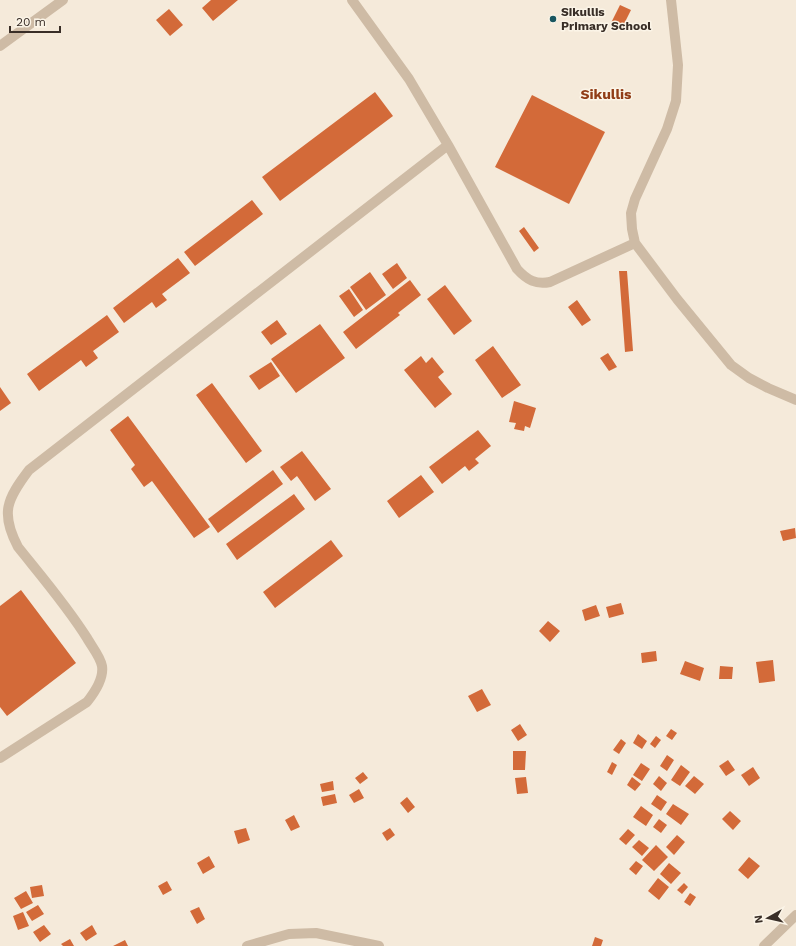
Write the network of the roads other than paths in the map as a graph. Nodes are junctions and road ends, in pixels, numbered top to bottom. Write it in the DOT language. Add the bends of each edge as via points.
graph roads {
  1 [pos="63,0"];
  2 [pos="352,0"];
  3 [pos="671,0"];
  4 [pos="0,46"];
  5 [pos="448,145"];
  6 [pos="635,243"];
  7 [pos="796,400"];
  8 [pos="0,758"];
  9 [pos="796,915"];
  10 [pos="247,946"];
  11 [pos="379,946"];
  12 [pos="764,946"];
  1 -- 4 [label="street"];
  2 -- 5 [label="street" via="409,80"];
  3 -- 6 [label="street" via="678,65 676,101 667,129 635,199 631,213"];
  5 -- 6 [label="street" via="517,269 529,280 536,283 550,282"];
  5 -- 8 [label="street" via="29,470 16,487 7,504 7,520 11,535 74,617 98,655 102,667 96,691 87,702"];
  6 -- 7 [label="street" via="731,365 749,378"];
  9 -- 12 [label="street"];
  10 -- 11 [label="street" via="289,934 316,933"];
}
